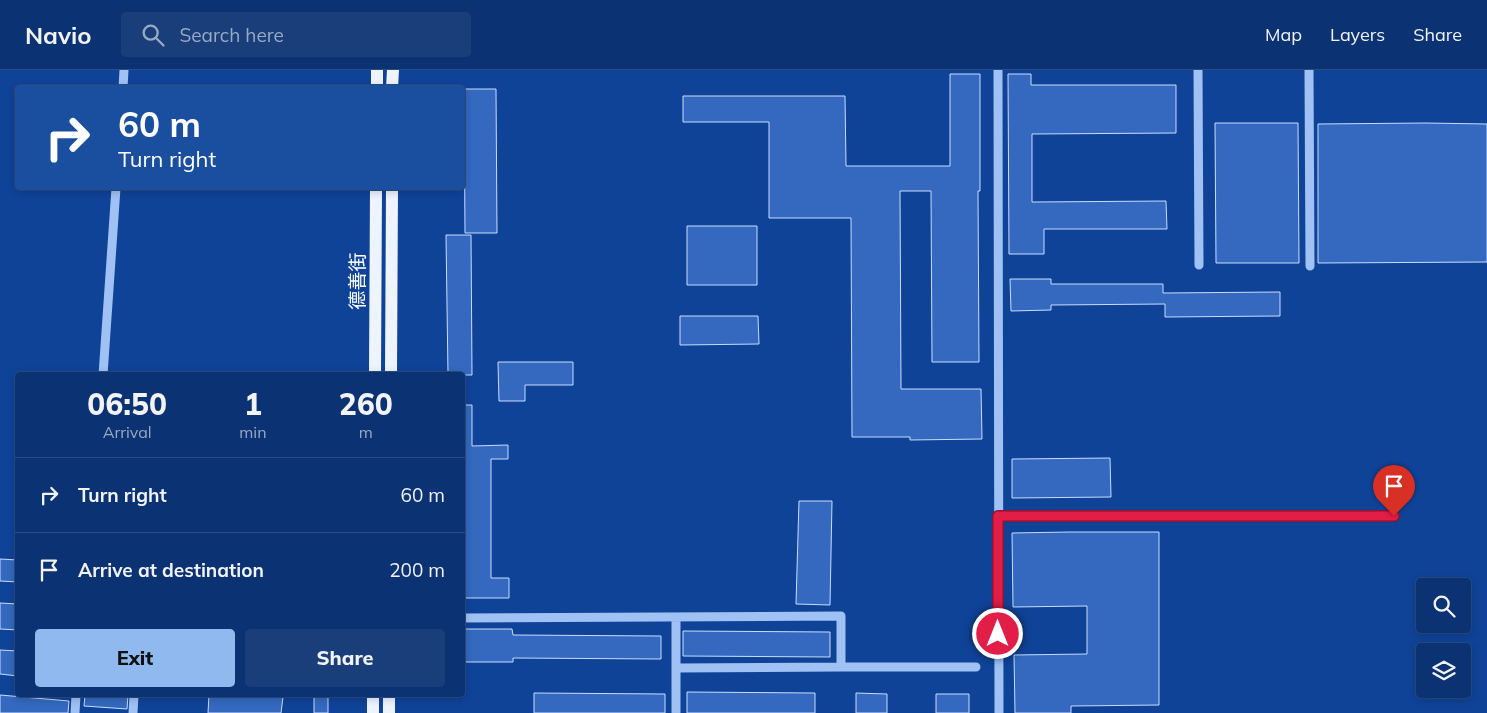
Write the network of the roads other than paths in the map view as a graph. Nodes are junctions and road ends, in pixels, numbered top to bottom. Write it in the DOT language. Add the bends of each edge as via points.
graph roads {
  1 [pos="124,70"];
  2 [pos="377,70"];
  3 [pos="393,70"];
  4 [pos="998,70"];
  5 [pos="1198,70"];
  6 [pos="1308,70"];
  7 [pos="123,85"];
  8 [pos="377,85"];
  9 [pos="392,85"];
  10 [pos="116,190"];
  11 [pos="376,190"];
  12 [pos="392,190"];
  13 [pos="1199,266"];
  14 [pos="1310,266"];
  15 [pos="103,372"];
  16 [pos="375,372"];
  17 [pos="391,372"];
  18 [pos="998,516"];
  19 [pos="1394,516"];
  20 [pos="676,617"];
  21 [pos="465,618"];
  22 [pos="841,667"];
  23 [pos="976,667"];
  24 [pos="676,668"];
  25 [pos="76,697"];
  26 [pos="134,697"];
  27 [pos="373,697"];
  28 [pos="389,697"];
  29 [pos="75,713"];
  30 [pos="133,713"];
  31 [pos="373,713"];
  32 [pos="389,713"];
  33 [pos="676,713"];
  34 [pos="999,713"];
  1 -- 7 [label="street"];
  2 -- 8 [label="main road"];
  3 -- 9 [label="main road"];
  4 -- 18 [label="street"];
  5 -- 13 [label="street"];
  6 -- 14 [label="street"];
  10 -- 15 [label="street"];
  11 -- 16 [label="main road, 德善街"];
  12 -- 17 [label="main road, 德善街"];
  18 -- 19 [label="street"];
  18 -- 34 [label="street"];
  20 -- 21 [label="street"];
  20 -- 22 [label="street" via="841,616"];
  20 -- 24 [label="street"];
  22 -- 23 [label="street"];
  22 -- 24 [label="street"];
  24 -- 33 [label="street"];
  25 -- 29 [label="street"];
  26 -- 30 [label="street"];
  27 -- 31 [label="main road"];
  28 -- 32 [label="main road"];
}
